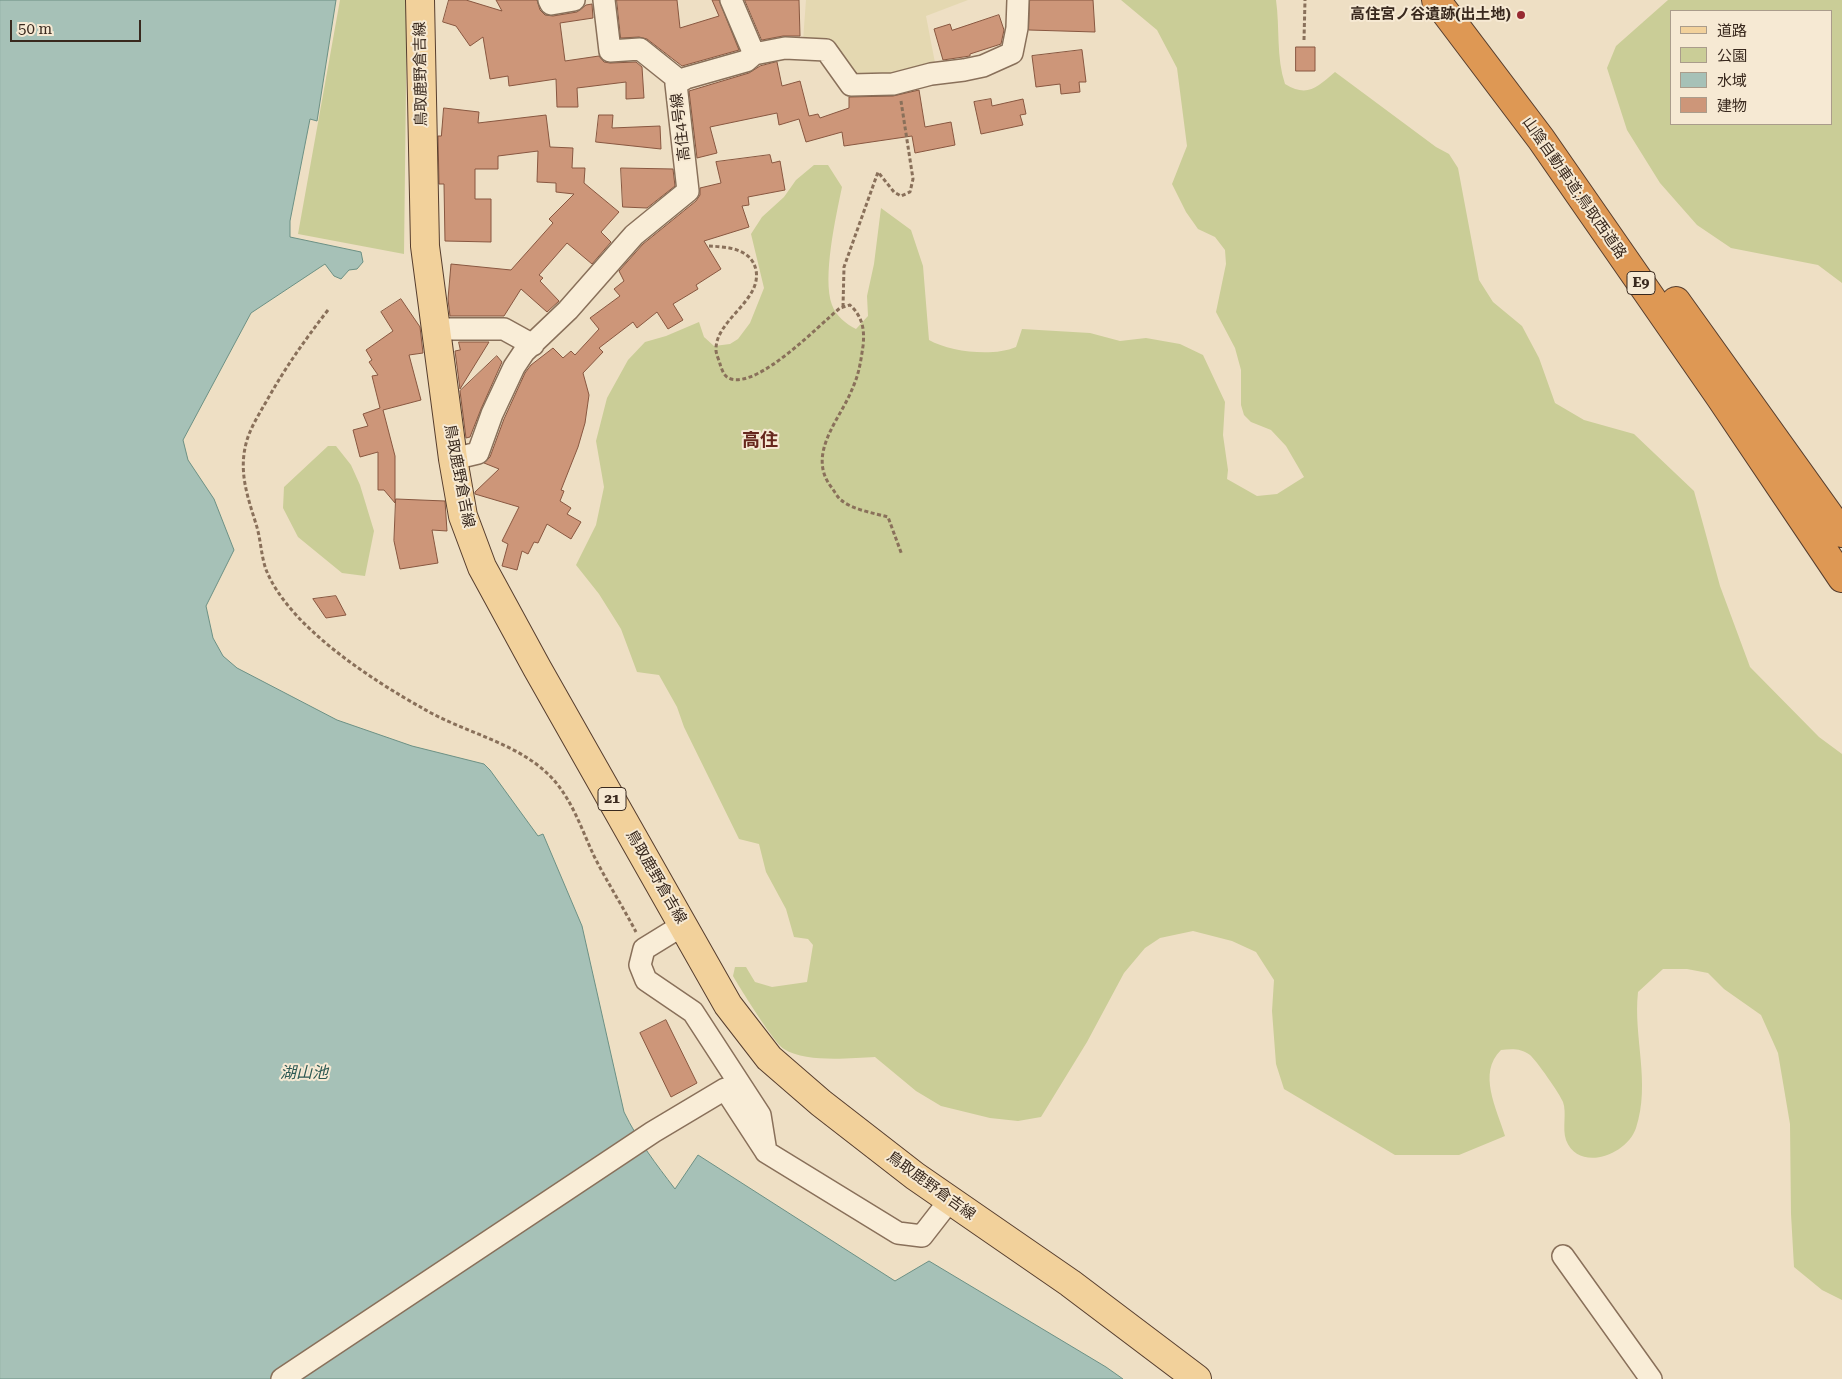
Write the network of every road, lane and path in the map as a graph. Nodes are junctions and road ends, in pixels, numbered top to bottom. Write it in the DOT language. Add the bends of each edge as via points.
graph roads {
  1 [pos="420,0"];
  2 [pos="549,0"];
  3 [pos="574,0"];
  4 [pos="604,0"];
  5 [pos="731,0"];
  6 [pos="1018,0"];
  7 [pos="1305,0"];
  8 [pos="1436,0"];
  9 [pos="1454,0"];
  10 [pos="1304,40"];
  11 [pos="754,54"];
  12 [pos="680,81"];
  13 [pos="898,83"];
  14 [pos="709,246"];
  15 [pos="843,307"];
  16 [pos="328,310"];
  17 [pos="436,329"];
  18 [pos="533,345"];
  19 [pos="453,459"];
  20 [pos="1842,533"];
  21 [pos="902,555"];
  22 [pos="1842,578"];
  23 [pos="683,925"];
  24 [pos="644,948"];
  25 [pos="766,1152"];
  26 [pos="950,1200"];
  27 [pos="1563,1256"];
  28 [pos="282,1379"];
  29 [pos="1198,1379"];
  30 [pos="1651,1379"];
  1 -- 17 [label="main road, 鳥取鹿野倉吉線 / 21" via="425,246"];
  2 -- 3 [label="street" via="550,4"];
  4 -- 12 [label="street" via="610,52 640,49"];
  5 -- 11 [label="street"];
  6 -- 13 [label="street, 高住4号線" via="1012,53 983,66 930,74"];
  7 -- 10 [label="path"];
  8 -- 22 [label="highway, 山陰自動車道;鳥取西道路 / E9" via="1541,139"];
  9 -- 20 [label="highway, 山陰自動車道;鳥取西道路 / E9" via="1555,132"];
  11 -- 12 [label="street, 高住4号線" via="746,61"];
  11 -- 13 [label="street, 高住4号線" via="786,48 826,50 851,85"];
  12 -- 18 [label="street, 高住4号線" via="675,91 688,191 634,235"];
  13 -- 15 [label="path" via="913,179 910,192 901,196 894,192 878,172 844,267"];
  14 -- 15 [label="path" via="732,247 746,255 756,270 755,286 719,336 716,350 723,374 731,379 749,378 768,368"];
  15 -- 21 [label="path" via="850,305 857,312 863,323 864,339 860,368 822,451 822,467 827,482 841,500 888,517"];
  16 -- 24 [label="path" via="288,363 247,439 242,469 266,571 279,594 299,618 378,682 448,722 520,754 547,773 561,788 576,814 595,858"];
  17 -- 18 [label="street" via="504,329"];
  17 -- 19 [label="main road, 鳥取鹿野倉吉線 / 21"];
  18 -- 19 [label="street, 高住4号線" via="514,367 478,453"];
  19 -- 23 [label="main road, 鳥取鹿野倉吉線 / 21" via="463,516 482,567"];
  23 -- 24 [label="street"];
  23 -- 26 [label="main road, 鳥取鹿野倉吉線 / 21" via="728,1005 769,1058 821,1104"];
  24 -- 25 [label="street" via="640,965 646,980 694,1012 760,1115"];
  25 -- 26 [label="street" via="898,1233 922,1236"];
  25 -- 28 [label="street" via="724,1088"];
  26 -- 29 [label="main road, 鳥取鹿野倉吉線 / 21" via="1070,1283"];
  27 -- 30 [label="street"];
}
